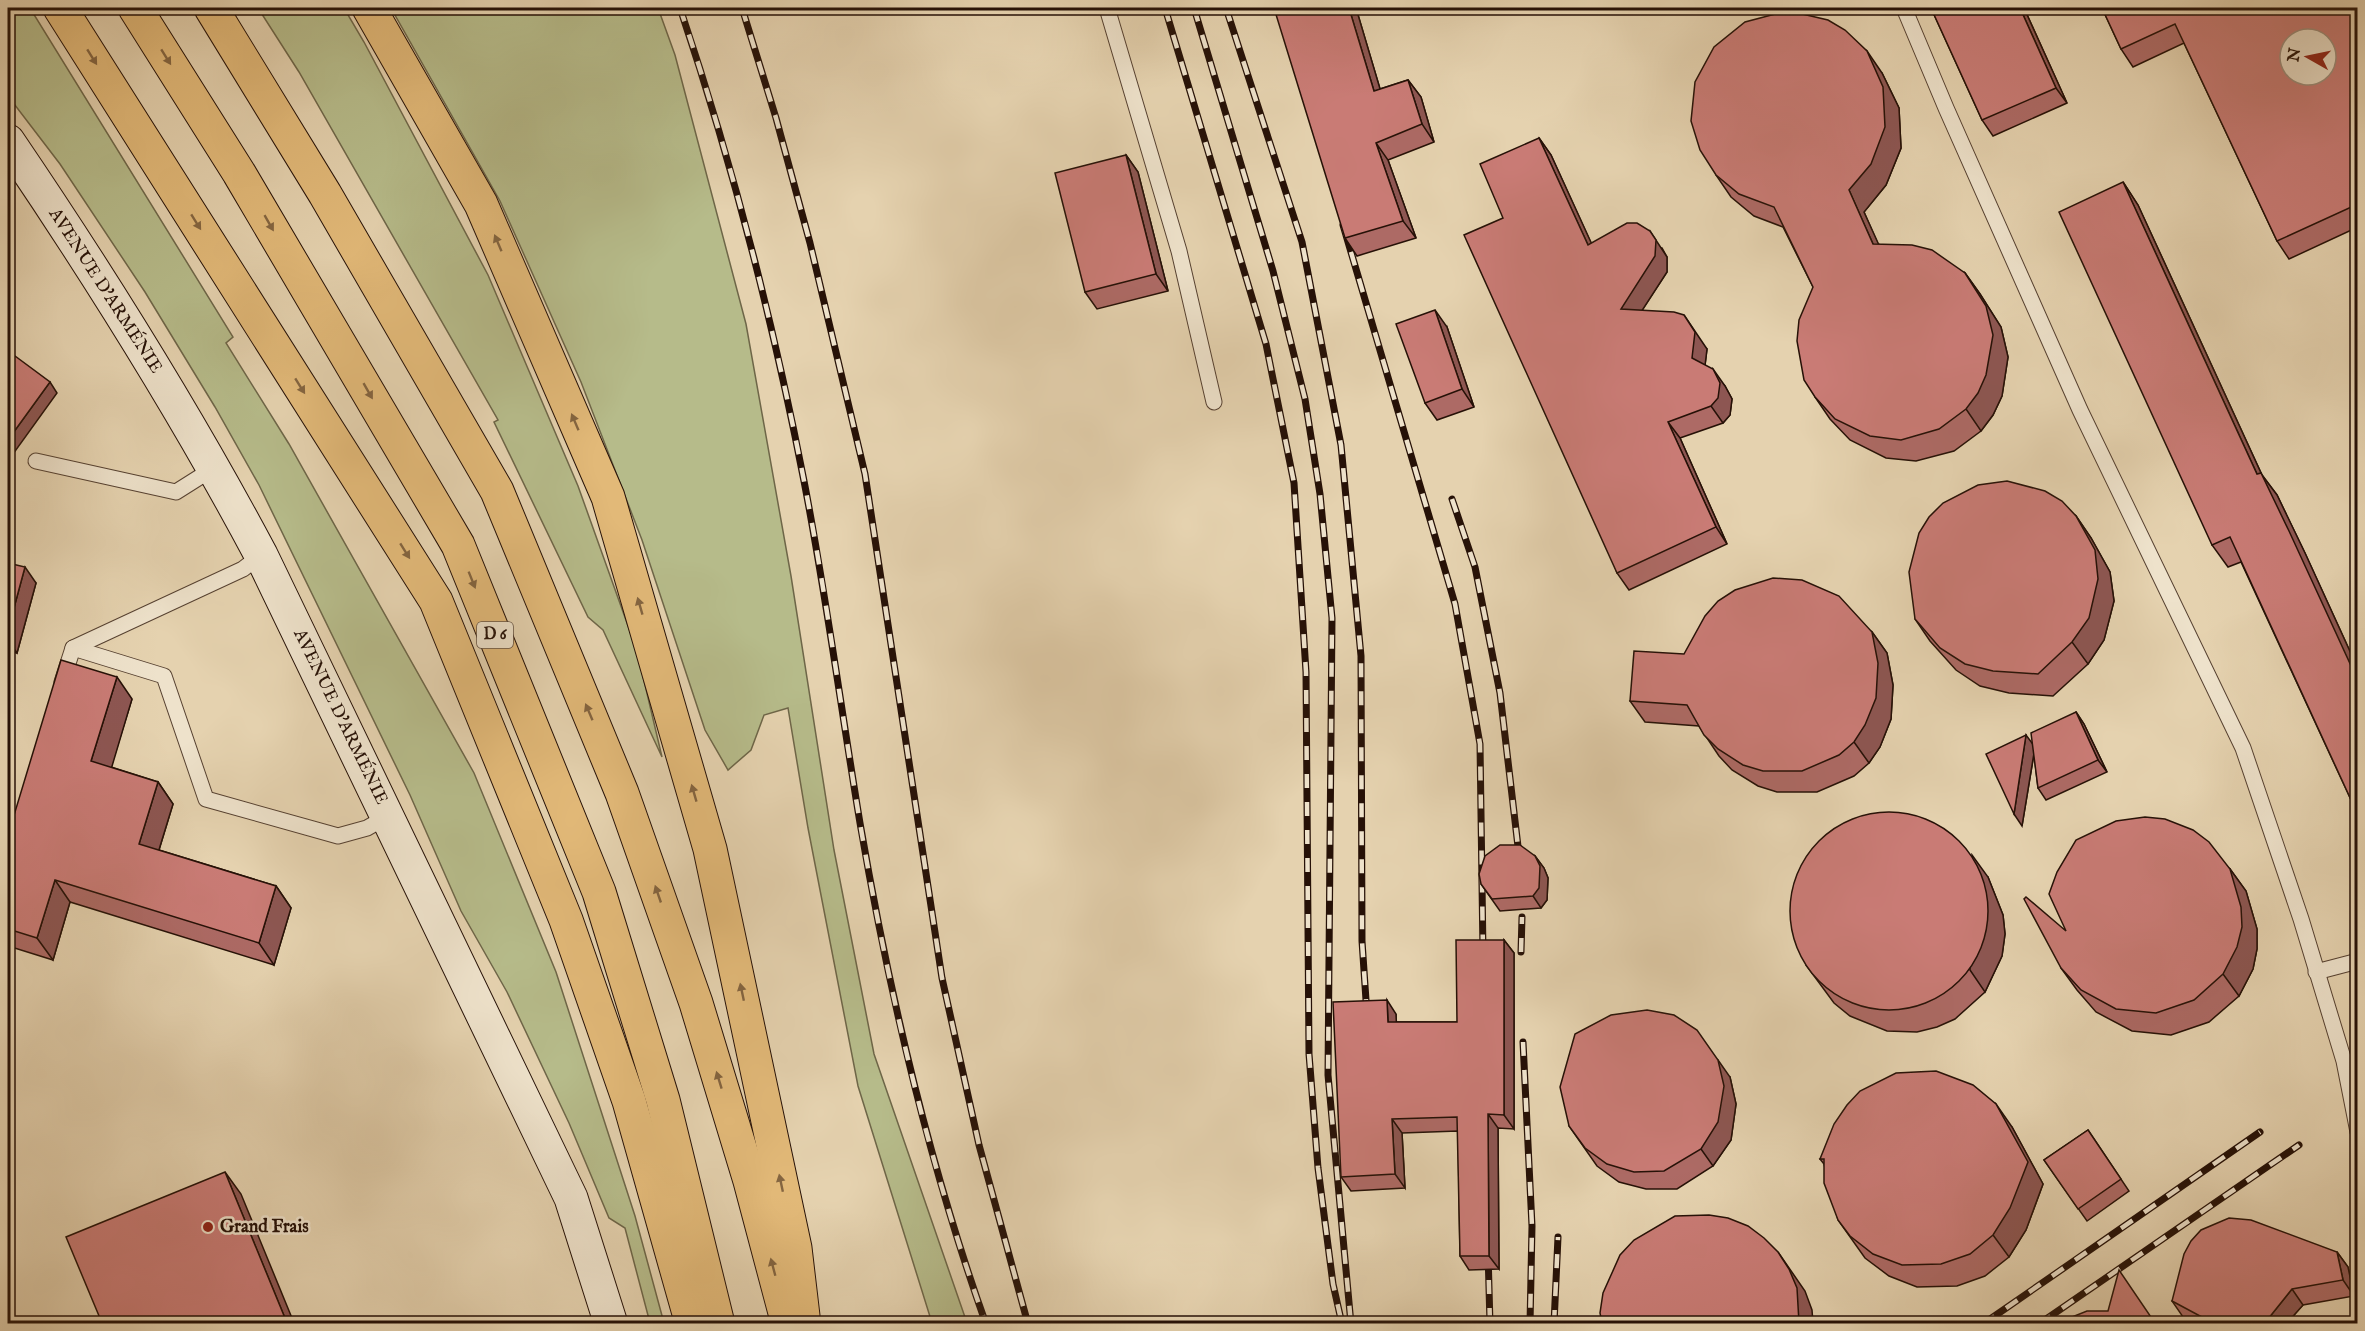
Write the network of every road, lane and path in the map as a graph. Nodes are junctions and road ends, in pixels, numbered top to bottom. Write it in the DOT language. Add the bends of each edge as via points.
graph roads {
  1 [pos="60,8"];
  2 [pos="135,8"];
  3 [pos="210,8"];
  4 [pos="369,8"];
  5 [pos="1107,8"];
  6 [pos="1905,8"];
  7 [pos="8,141"];
  8 [pos="1214,402"];
  9 [pos="36,461"];
  10 [pos="214,468"];
  11 [pos="261,555"];
  12 [pos="73,648"];
  13 [pos="59,692"];
  14 [pos="388,816"];
  15 [pos="2358,961"];
  16 [pos="2316,972"];
  17 [pos="2358,1132"];
  18 [pos="611,1323"];
  19 [pos="692,1323"];
  20 [pos="718,1323"];
  21 [pos="788,1323"];
  22 [pos="804,1323"];
  1 -- 19 [label="highway, one-way" via="436,601 566,920 629,1101"];
  2 -- 20 [label="highway, D 6, one-way" via="239,173 458,545 599,892 663,1100"];
  21 -- 3 [label="highway, one-way" via="696,1003 622,793 497,491 325,194"];
  22 -- 4 [label="highway, one-way" via="795,1248 710,849 608,498 481,204"];
  5 -- 8 [label="lane" via="1176,240"];
  6 -- 16 [label="lane" via="2080,410 2243,748"];
  7 -- 10 [label="street, AVENUE D'ARMÉNIE" via="149,358"];
  9 -- 10 [label="lane" via="176,492"];
  10 -- 11 [label="street, AVENUE D'ARMÉNIE"];
  11 -- 12 [label="lane" via="243,569"];
  11 -- 14 [label="street, AVENUE D'ARMÉNIE"];
  12 -- 13 [label="lane"];
  12 -- 14 [label="lane" via="164,676 206,799 338,836 368,828"];
  14 -- 18 [label="street, AVENUE D'ARMÉNIE" via="571,1198"];
  15 -- 16 [label="lane"];
  16 -- 17 [label="lane" via="2344,1061"];
}
